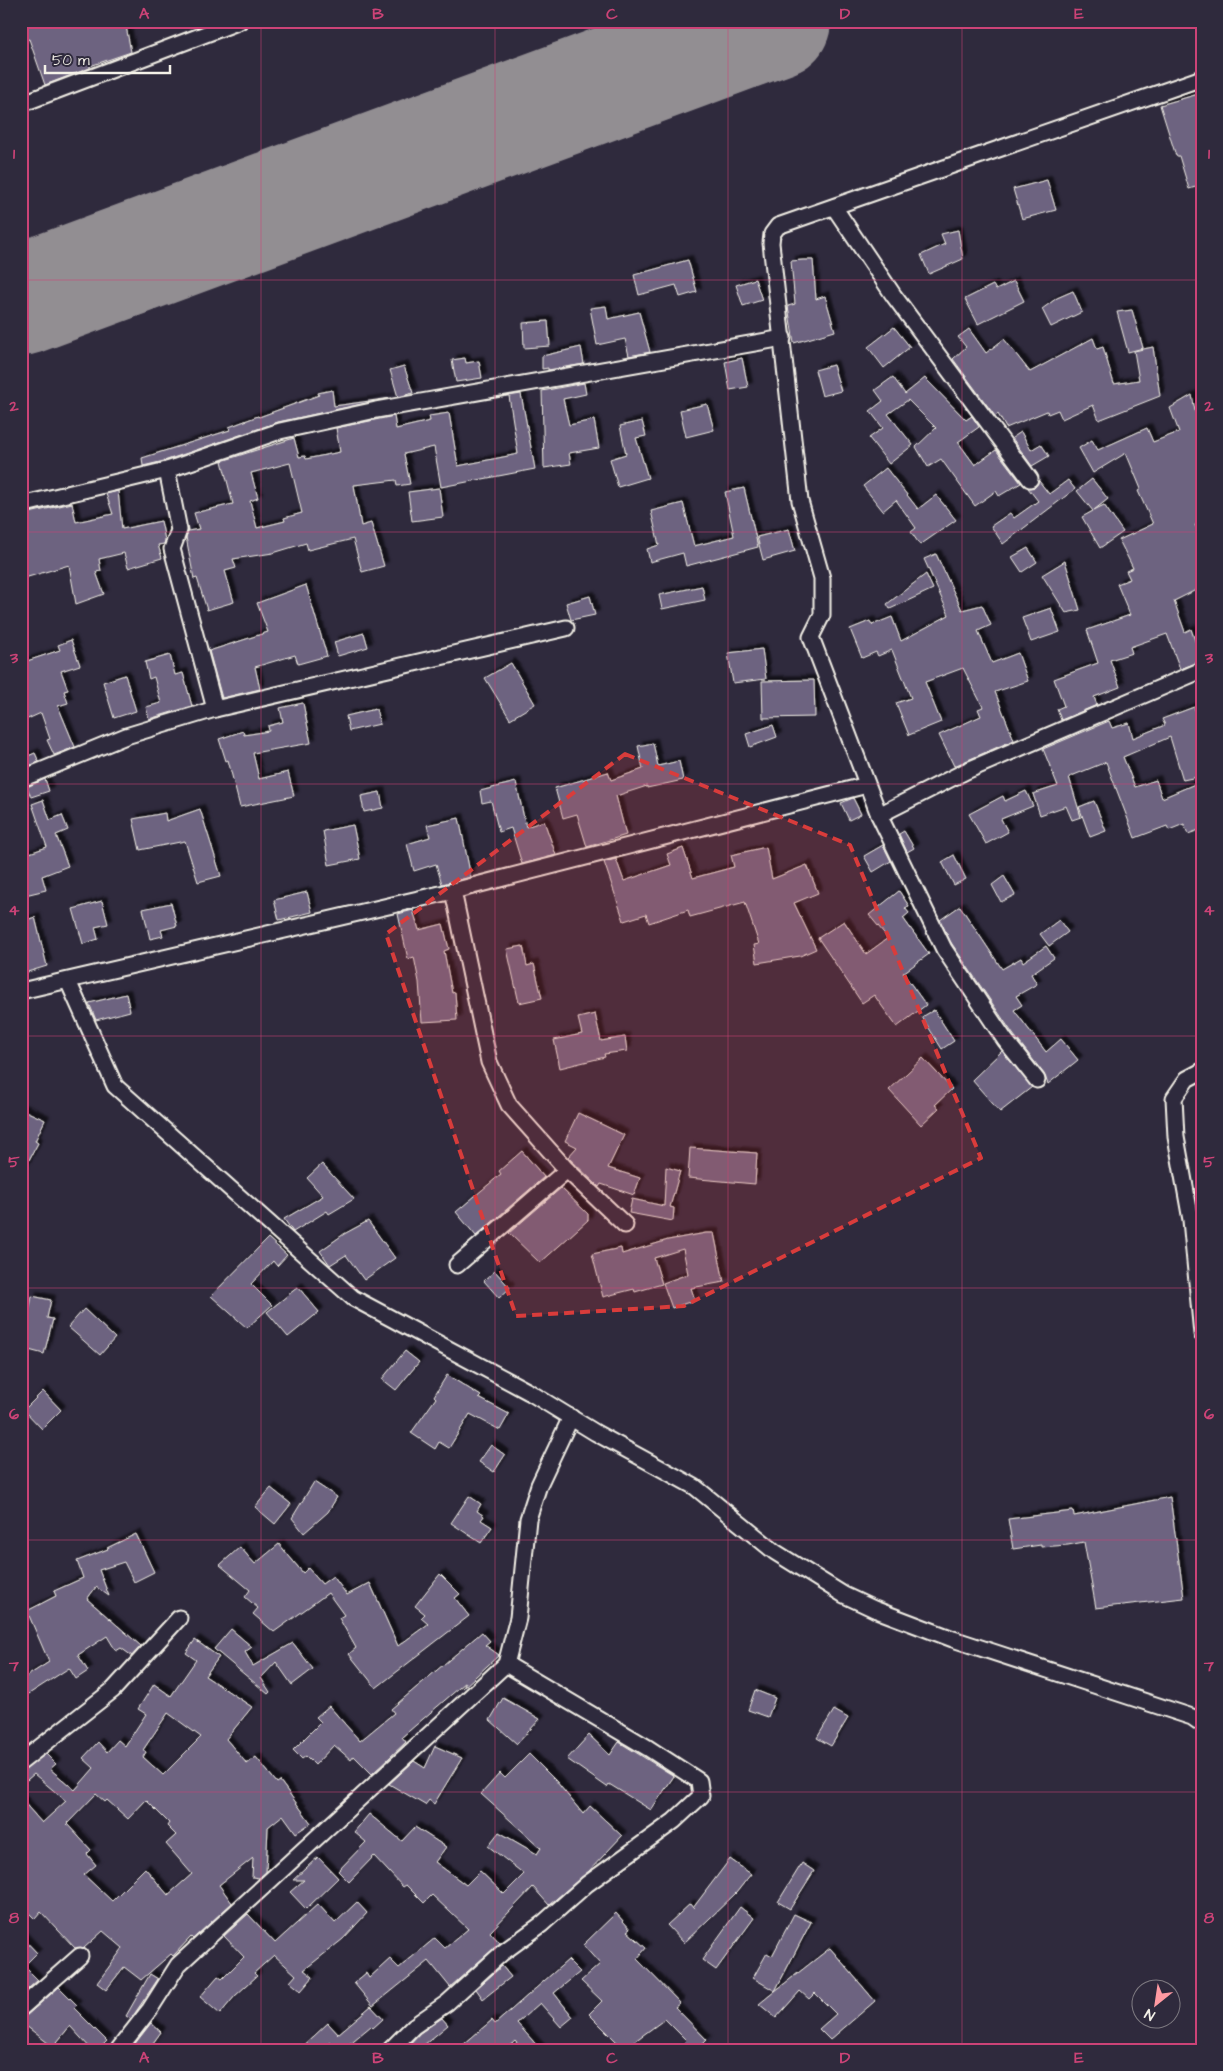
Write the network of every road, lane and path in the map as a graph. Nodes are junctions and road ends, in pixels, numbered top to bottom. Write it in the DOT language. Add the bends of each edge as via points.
graph roads {
  1 [pos="240,21"];
  2 [pos="1202,78"];
  3 [pos="21,104"];
  4 [pos="834,207"];
  5 [pos="783,338"];
  6 [pos="167,470"];
  7 [pos="1030,479"];
  8 [pos="21,505"];
  9 [pos="566,628"];
  10 [pos="1202,670"];
  11 [pos="214,709"];
  12 [pos="21,779"];
  13 [pos="867,785"];
  14 [pos="879,815"];
  15 [pos="453,891"];
  16 [pos="68,981"];
  17 [pos="21,991"];
  18 [pos="1202,1071"];
  19 [pos="1037,1080"];
  20 [pos="567,1170"];
  21 [pos="625,1225"];
  22 [pos="457,1265"];
  23 [pos="1202,1334"];
  24 [pos="571,1417"];
  25 [pos="179,1618"];
  26 [pos="506,1664"];
  27 [pos="1202,1724"];
  28 [pos="21,1762"];
  29 [pos="80,1956"];
  30 [pos="21,2008"];
  31 [pos="118,2050"];
  32 [pos="390,2050"];
  1 -- 3 [label="street"];
  2 -- 4 [label="street"];
  4 -- 5 [label="street" via="778,226 772,234"];
  4 -- 7 [label="street" via="894,296"];
  5 -- 6 [label="street" via="376,410 280,432"];
  5 -- 13 [label="street" via="800,501 822,578 822,615 811,637"];
  6 -- 8 [label="street"];
  6 -- 11 [label="street" via="179,530 172,549"];
  9 -- 11 [label="street"];
  10 -- 14 [label="street" via="966,771"];
  11 -- 12 [label="street" via="126,736"];
  13 -- 14 [label="street"];
  13 -- 15 [label="street"];
  14 -- 19 [label="street" via="944,949 1005,1040"];
  15 -- 16 [label="street"];
  15 -- 20 [label="street" via="489,1062 509,1105"];
  16 -- 17 [label="street"];
  16 -- 24 [label="street" via="115,1086 309,1260 353,1298"];
  18 -- 23 [label="street" via="1187,1079 1174,1098 1176,1138 1191,1220"];
  20 -- 21 [label="street"];
  20 -- 22 [label="street"];
  24 -- 26 [label="street" via="539,1485 528,1519 518,1618"];
  24 -- 27 [label="street" via="695,1487 775,1552 844,1595 953,1639 1192,1717"];
  25 -- 28 [label="street" via="113,1690"];
  26 -- 31 [label="street" via="178,1965"];
  26 -- 32 [label="street" via="699,1781 701,1796 674,1821 587,1884 542,1924 502,1953"];
  29 -- 30 [label="street"];
}
